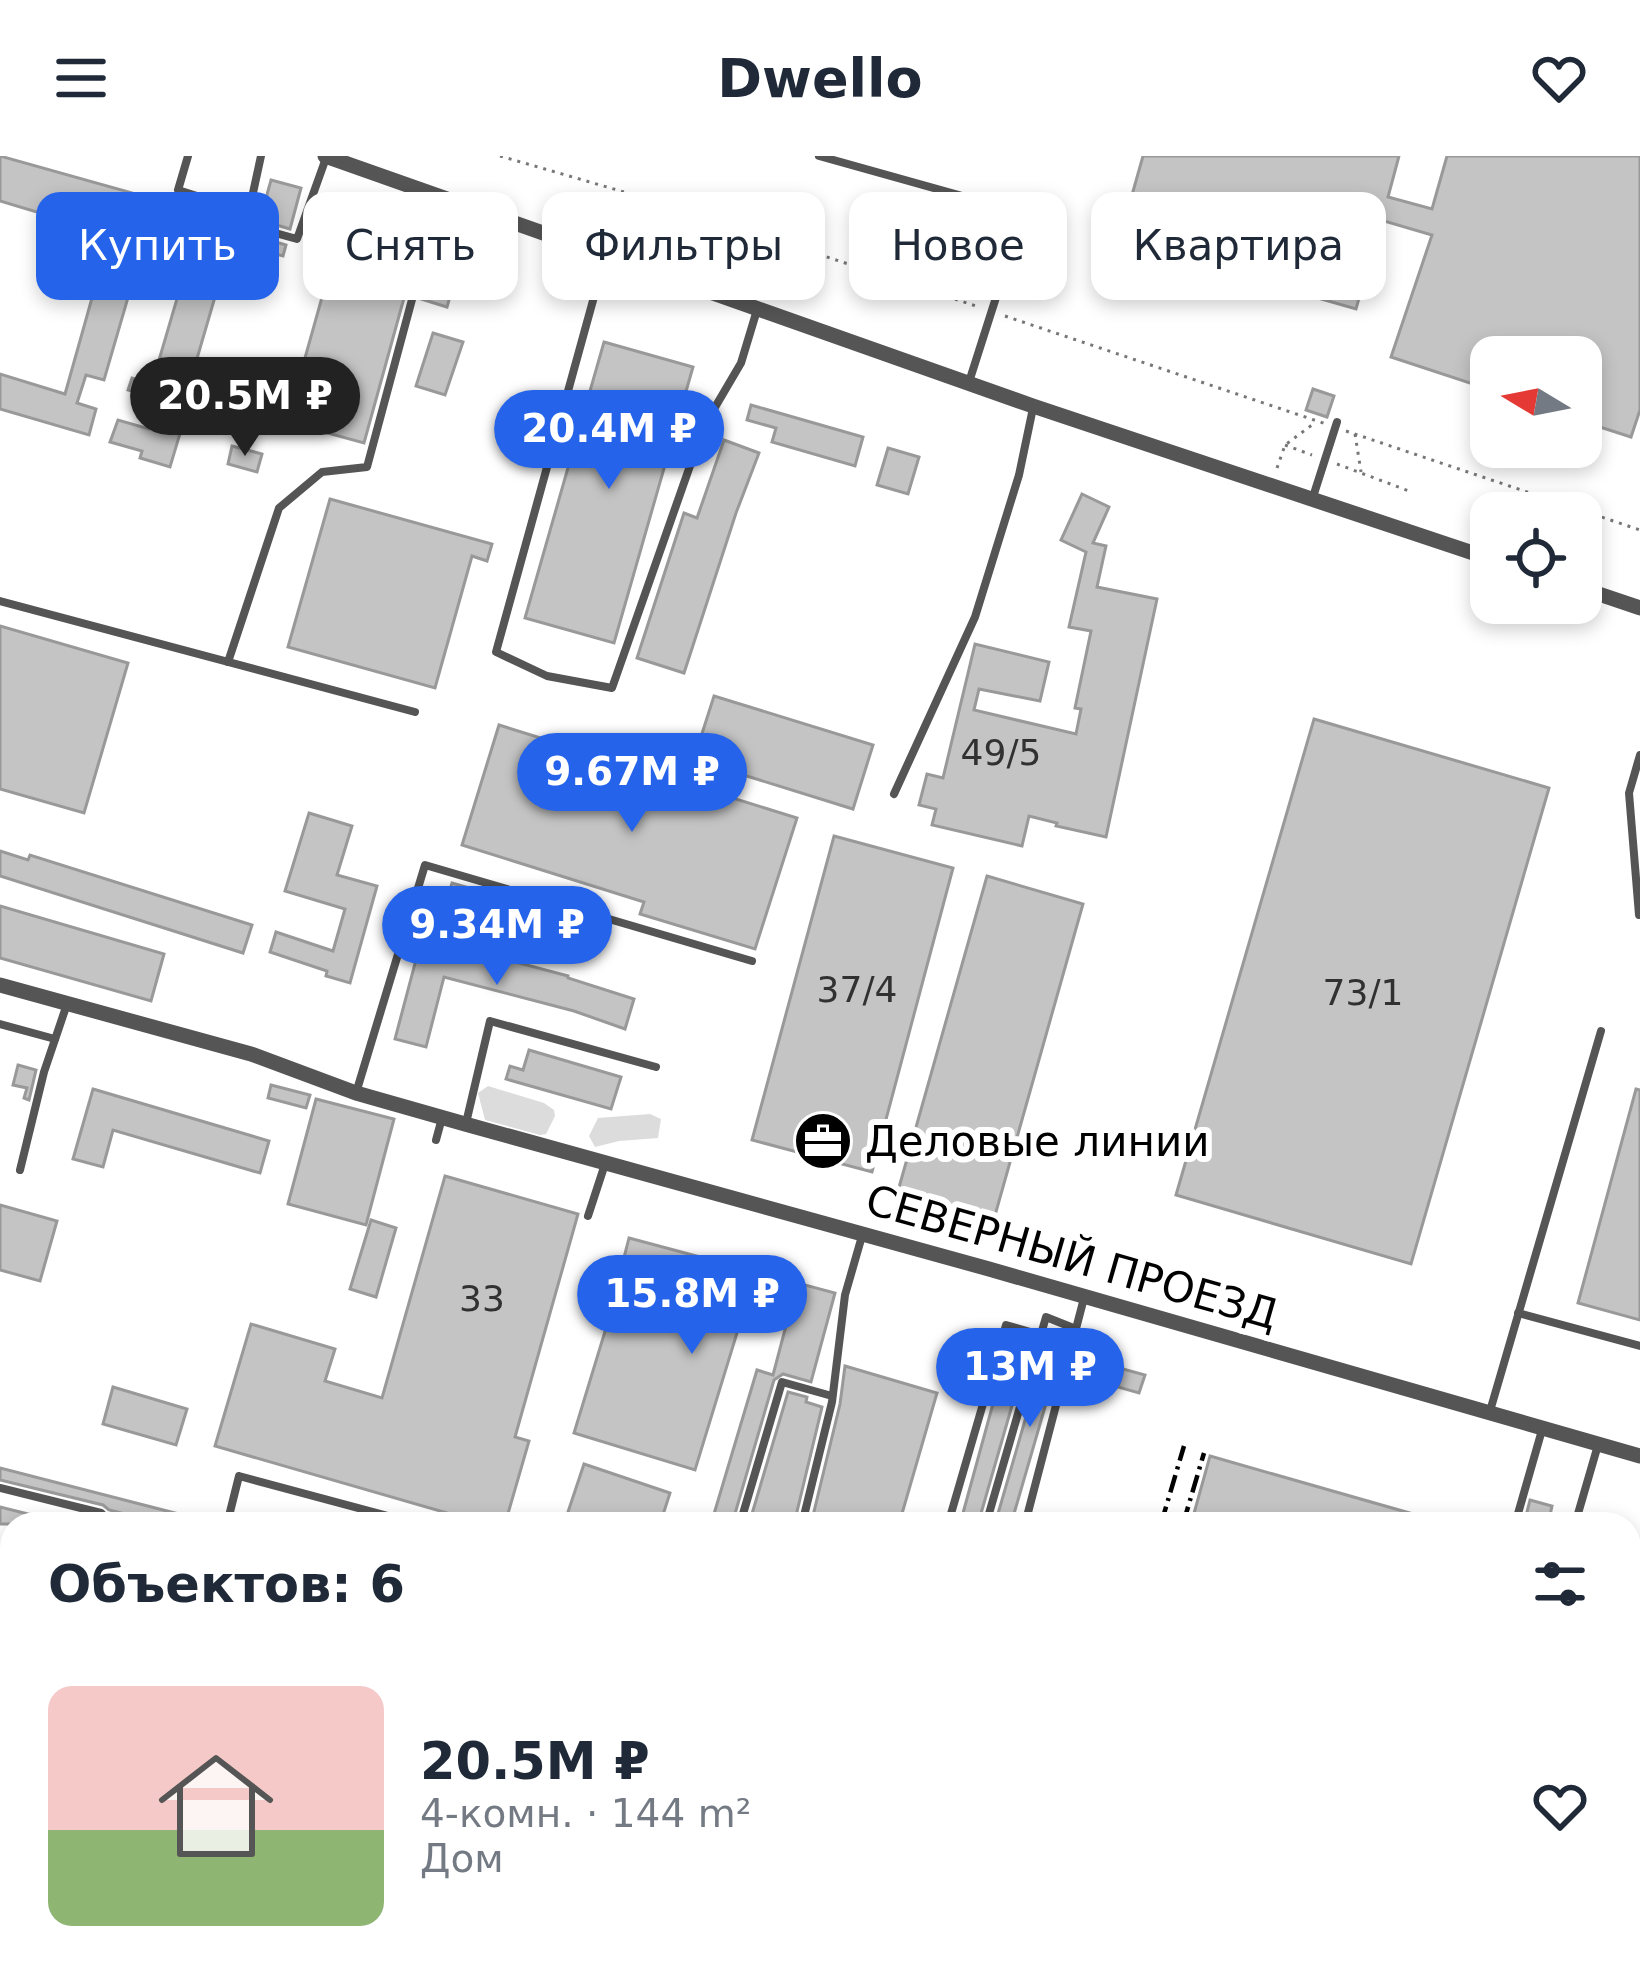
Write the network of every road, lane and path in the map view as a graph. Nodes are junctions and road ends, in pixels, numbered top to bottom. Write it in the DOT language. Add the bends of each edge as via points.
graph roads {
  1 [pos="188,156"];
  2 [pos="262,156"];
  3 [pos="326,156"];
  4 [pos="500,156"];
  5 [pos="819,156"];
  6 [pos="184,192"];
  7 [pos="432,192"];
  8 [pos="412,300"];
  9 [pos="593,300"];
  10 [pos="733,300"];
  11 [pos="757,309"];
  12 [pos="991,311"];
  13 [pos="969,383"];
  14 [pos="1033,406"];
  15 [pos="1318,422"];
  16 [pos="1336,424"];
  17 [pos="1355,434"];
  18 [pos="1285,445"];
  19 [pos="1325,460"];
  20 [pos="1362,473"];
  21 [pos="1270,486"];
  22 [pos="1409,491"];
  23 [pos="1312,500"];
  24 [pos="1640,530"];
  25 [pos="1470,552"];
  26 [pos="1602,595"];
  27 [pos="0,601"];
  28 [pos="1640,608"];
  29 [pos="228,662"];
  30 [pos="415,712"];
  31 [pos="1640,755"];
  32 [pos="894,794"];
  33 [pos="1639,914"];
  34 [pos="752,961"];
  35 [pos="0,985"];
  36 [pos="67,1004"];
  37 [pos="0,1024"];
  38 [pos="1601,1030"];
  39 [pos="55,1039"];
  40 [pos="656,1067"];
  41 [pos="356,1093"];
  42 [pos="442,1118"];
  43 [pos="465,1124"];
  44 [pos="436,1140"];
  45 [pos="605,1163"];
  46 [pos="20,1170"];
  47 [pos="588,1216"];
  48 [pos="862,1234"];
  49 [pos="1084,1297"];
  50 [pos="1518,1313"];
  51 [pos="1076,1329"];
  52 [pos="1041,1335"];
  53 [pos="1640,1346"];
  54 [pos="832,1396"];
  55 [pos="1490,1413"];
  56 [pos="1543,1428"];
  57 [pos="1598,1444"];
  58 [pos="1640,1456"];
  59 [pos="0,1488"];
  60 [pos="97,1512"];
  61 [pos="230,1512"];
  62 [pos="373,1512"];
  63 [pos="744,1512"];
  64 [pos="805,1512"];
  65 [pos="951,1512"];
  66 [pos="989,1512"];
  67 [pos="1027,1512"];
  68 [pos="1518,1512"];
  69 [pos="1578,1512"];
  1 -- 6 [label="lane" via="178,190"];
  2 -- 3 [label="lane" via="247,225 297,239"];
  3 -- 7 [label="street"];
  4 -- 12 [label="path"];
  5 -- 12 [label="lane" via="1023,213"];
  8 -- 29 [label="lane" via="367,467 322,472 279,508"];
  9 -- 11 [label="lane" via="496,652 547,676 612,688 704,426 741,363"];
  10 -- 11 [label="street"];
  11 -- 13 [label="street"];
  12 -- 13 [label="lane"];
  12 -- 15 [label="path"];
  13 -- 14 [label="street"];
  14 -- 21 [label="street"];
  14 -- 32 [label="lane" via="975,617"];
  15 -- 16 [label="path"];
  15 -- 18 [label="path"];
  16 -- 17 [label="path"];
  16 -- 19 [label="lane"];
  17 -- 20 [label="path"];
  17 -- 24 [label="path"];
  18 -- 19 [label="path"];
  18 -- 21 [label="path"];
  19 -- 20 [label="path"];
  19 -- 23 [label="lane"];
  20 -- 22 [label="path"];
  21 -- 23 [label="street"];
  23 -- 25 [label="street"];
  26 -- 28 [label="street"];
  27 -- 29 [label="lane"];
  29 -- 30 [label="lane"];
  31 -- 33 [label="lane" via="1629,793"];
  34 -- 41 [label="lane" via="425,865"];
  35 -- 36 [label="street, СЕВЕРНЫЙ ПРОЕЗД"];
  36 -- 39 [label="lane"];
  36 -- 41 [label="street, СЕВЕРНЫЙ ПРОЕЗД" via="251,1054"];
  37 -- 39 [label="lane"];
  38 -- 50 [label="lane"];
  39 -- 46 [label="lane"];
  40 -- 43 [label="lane" via="490,1021"];
  41 -- 42 [label="street, СЕВЕРНЫЙ ПРОЕЗД"];
  42 -- 43 [label="street, СЕВЕРНЫЙ ПРОЕЗД"];
  42 -- 44 [label="lane"];
  43 -- 45 [label="street, СЕВЕРНЫЙ ПРОЕЗД"];
  45 -- 47 [label="lane"];
  45 -- 48 [label="street, СЕВЕРНЫЙ ПРОЕЗД"];
  48 -- 49 [label="street, СЕВЕРНЫЙ ПРОЕЗД"];
  48 -- 54 [label="lane"];
  49 -- 51 [label="lane"];
  49 -- 55 [label="street, СЕВЕРНЫЙ ПРОЕЗД"];
  50 -- 53 [label="lane"];
  50 -- 55 [label="lane"];
  51 -- 52 [label="lane" via="1046,1317"];
  51 -- 67 [label="lane"];
  52 -- 65 [label="lane" via="1006,1325"];
  52 -- 66 [label="lane"];
  54 -- 63 [label="lane" via="782,1382"];
  54 -- 64 [label="lane"];
  55 -- 56 [label="street, СЕВЕРНЫЙ ПРОЕЗД"];
  56 -- 57 [label="street, СЕВЕРНЫЙ ПРОЕЗД"];
  56 -- 68 [label="lane"];
  57 -- 58 [label="street, СЕВЕРНЫЙ ПРОЕЗД"];
  57 -- 69 [label="lane"];
  59 -- 60 [label="lane"];
  61 -- 62 [label="lane" via="239,1476"];
}
